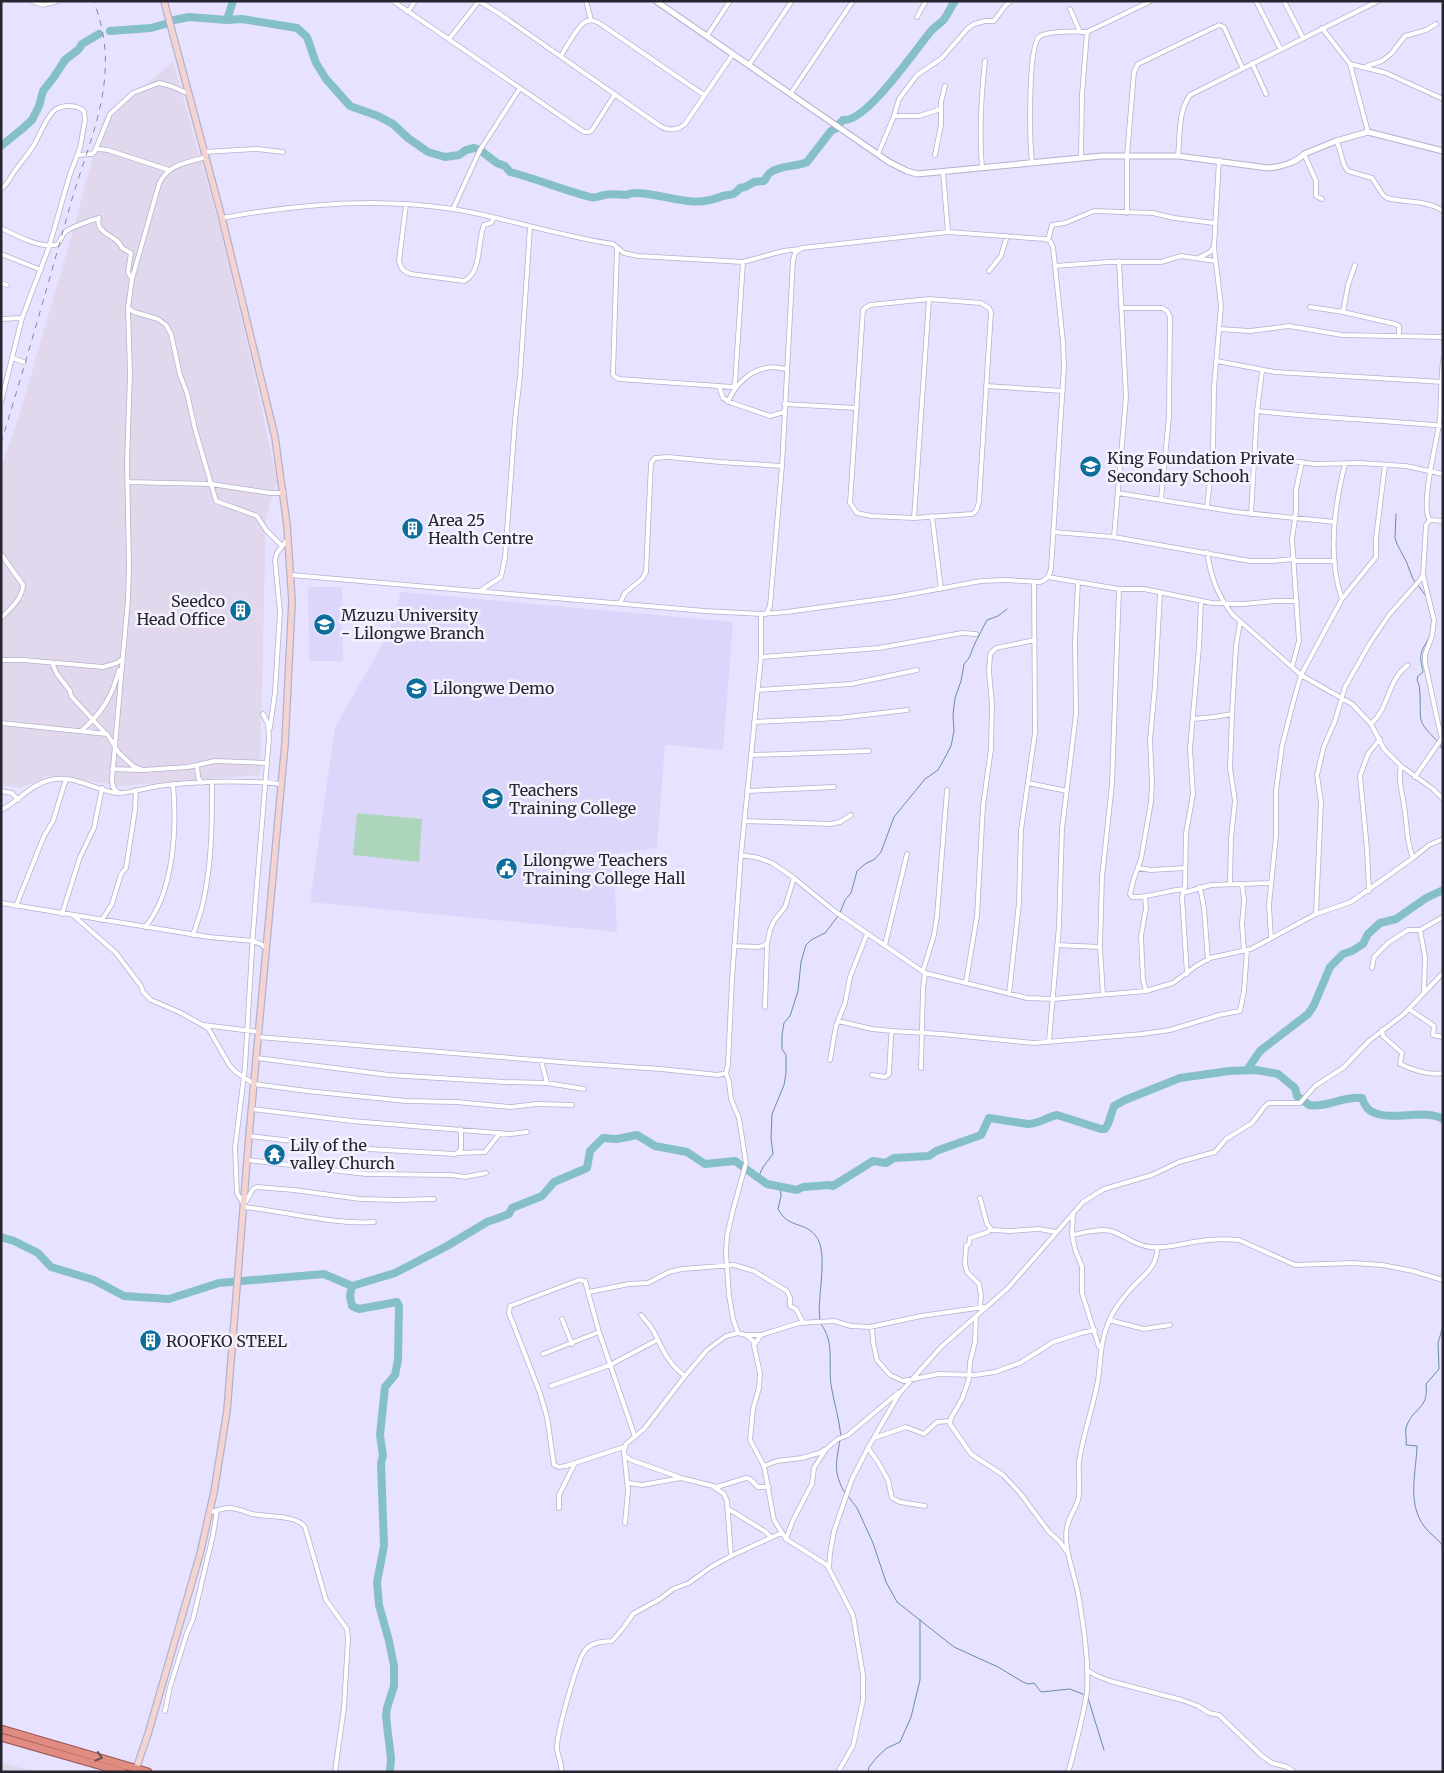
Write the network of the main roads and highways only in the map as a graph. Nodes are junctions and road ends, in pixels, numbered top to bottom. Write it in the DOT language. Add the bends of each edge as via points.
graph roads {
  1 [pos="164,1"];
  2 [pos="1,1729"];
  3 [pos="1,1737"];
  4 [pos="135,1770"];
  5 [pos="123,1772"];
  6 [pos="148,1772"];
  1 -- 4 [label="main road" via="267,401 284,493 292,633 229,1392 210,1512 189,1594"];
  2 -- 4 [label="highway, one-way"];
  3 -- 5 [label="highway"];
  4 -- 6 [label="highway"];
}
